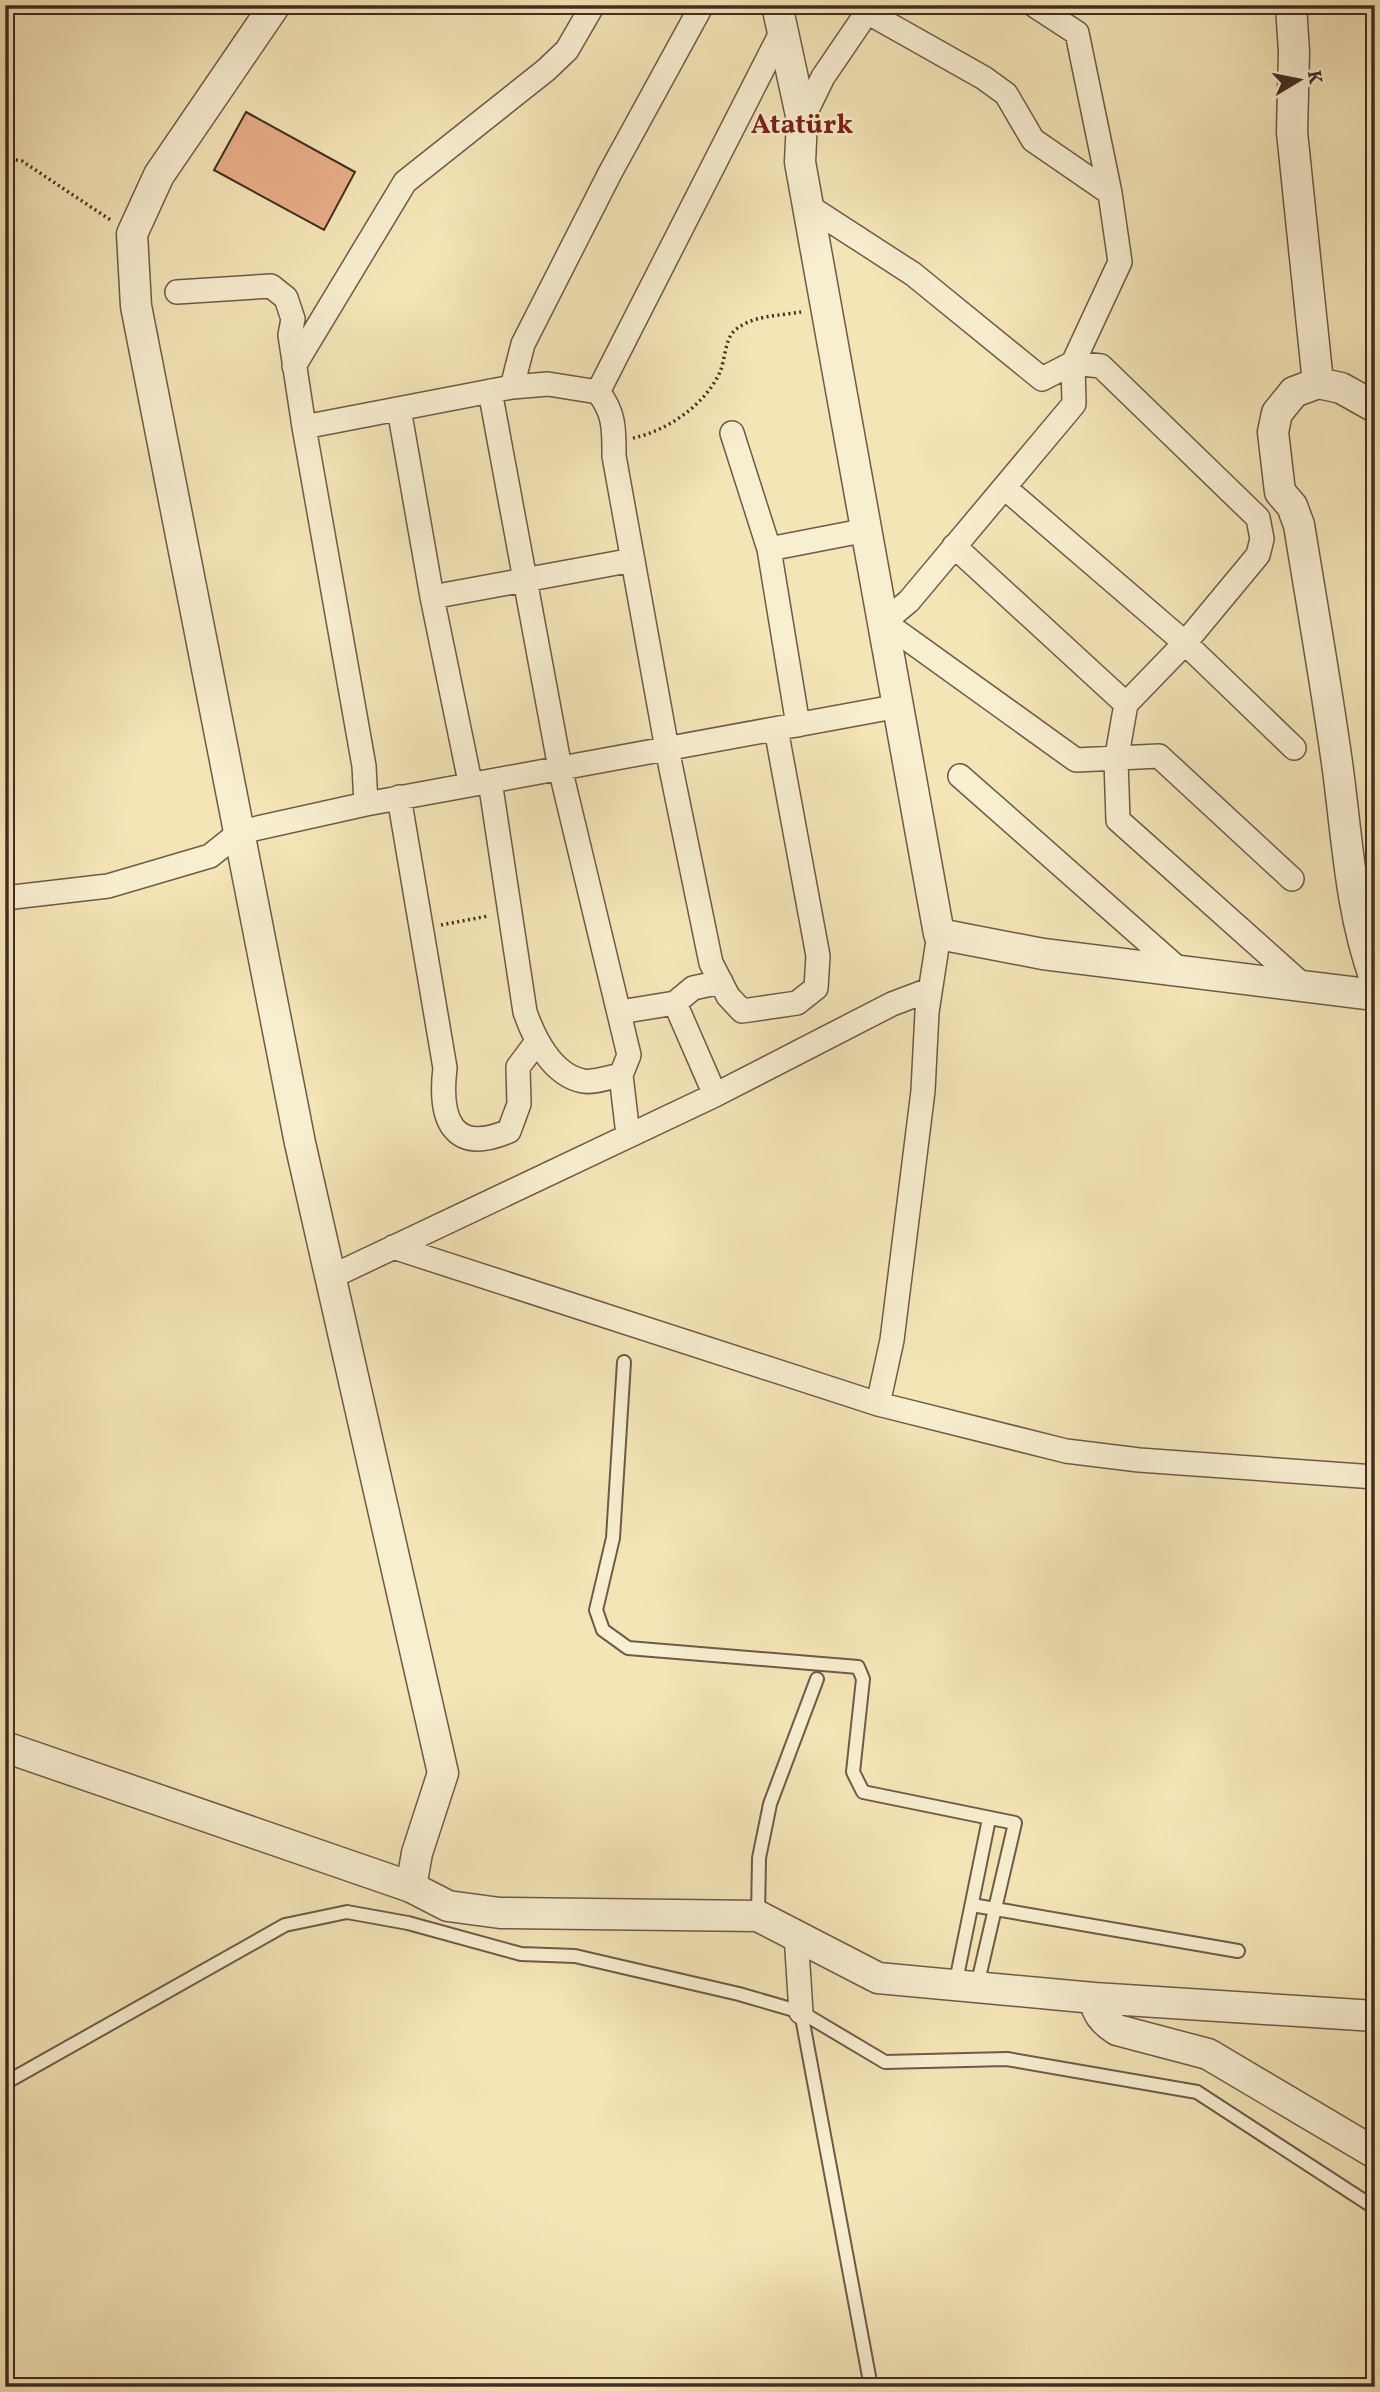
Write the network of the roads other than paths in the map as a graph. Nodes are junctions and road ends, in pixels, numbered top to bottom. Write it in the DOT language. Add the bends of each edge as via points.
graph roads {
  1 [pos="275,5"];
  2 [pos="593,5"];
  3 [pos="702,5"];
  4 [pos="1034,5"];
  5 [pos="1291,5"];
  6 [pos="870,9"];
  7 [pos="779,18"];
  8 [pos="802,120"];
  9 [pos="1110,193"];
  10 [pos="808,206"];
  11 [pos="177,292"];
  12 [pos="1073,363"];
  13 [pos="294,366"];
  14 [pos="1318,383"];
  15 [pos="501,389"];
  16 [pos="598,392"];
  17 [pos="1375,407"];
  18 [pos="399,410"];
  19 [pos="304,427"];
  20 [pos="732,433"];
  21 [pos="1005,488"];
  22 [pos="867,530"];
  23 [pos="954,546"];
  24 [pos="769,549"];
  25 [pos="633,560"];
  26 [pos="525,580"];
  27 [pos="432,597"];
  28 [pos="884,622"];
  29 [pos="1185,642"];
  30 [pos="1126,704"];
  31 [pos="899,706"];
  32 [pos="799,725"];
  33 [pos="776,729"];
  34 [pos="1294,748"];
  35 [pos="667,749"];
  36 [pos="1116,761"];
  37 [pos="560,768"];
  38 [pos="960,776"];
  39 [pos="480,782"];
  40 [pos="399,797"];
  41 [pos="366,804"];
  42 [pos="240,832"];
  43 [pos="1292,879"];
  44 [pos="5,898"];
  45 [pos="939,934"];
  46 [pos="1182,972"];
  47 [pos="1375,979"];
  48 [pos="721,982"];
  49 [pos="1305,987"];
  50 [pos="929,990"];
  51 [pos="1375,995"];
  52 [pos="675,1003"];
  53 [pos="620,1012"];
  54 [pos="536,1043"];
  55 [pos="621,1076"];
  56 [pos="715,1095"];
  57 [pos="628,1135"];
  58 [pos="393,1247"];
  59 [pos="331,1277"];
  60 [pos="624,1363"];
  61 [pos="878,1404"];
  62 [pos="1375,1476"];
  63 [pos="817,1679"];
  64 [pos="5,1747"];
  65 [pos="989,1819"];
  66 [pos="411,1887"];
  67 [pos="972,1905"];
  68 [pos="995,1909"];
  69 [pos="758,1916"];
  70 [pos="796,1935"];
  71 [pos="1238,1951"];
  72 [pos="966,1987"];
  73 [pos="1094,1998"];
  74 [pos="801,2012"];
  75 [pos="1375,2016"];
  76 [pos="5,2083"];
  77 [pos="1375,2153"];
  78 [pos="1375,2208"];
  79 [pos="871,2387"];
  1 -- 42 [label="street" via="159,175 132,234 136,306"];
  2 -- 13 [label="street" via="567,50 546,70 405,182"];
  3 -- 15 [label="street" via="610,173"];
  4 -- 9 [label="street" via="1077,33"];
  5 -- 14 [label="street" via="1292,132"];
  6 -- 8 [label="street" via="823,77"];
  6 -- 9 [label="street" via="1006,94 1032,140"];
  7 -- 8 [label="street"];
  7 -- 16 [label="street"];
  8 -- 10 [label="street" via="800,162"];
  9 -- 12 [label="street" via="1120,262"];
  10 -- 12 [label="street" via="913,274 1042,379"];
  10 -- 22 [label="street"];
  11 -- 13 [label="street" via="271,286 286,298 293,319"];
  12 -- 21 [label="street" via="1074,404"];
  12 -- 29 [label="street" via="1101,366 1258,518 1262,540 1258,555"];
  13 -- 19 [label="street"];
  14 -- 17 [label="street" via="1341,388"];
  14 -- 47 [label="street" via="1294,392 1277,413 1273,432 1280,492 1299,525 1353,888 1363,946"];
  15 -- 16 [label="street" via="548,384"];
  15 -- 18 [label="street"];
  15 -- 26 [label="street"];
  16 -- 25 [label="street" via="614,419"];
  18 -- 19 [label="street"];
  18 -- 27 [label="street"];
  19 -- 41 [label="street" via="364,766"];
  20 -- 24 [label="street"];
  21 -- 23 [label="street"];
  21 -- 29 [label="street"];
  22 -- 24 [label="street"];
  22 -- 28 [label="street"];
  23 -- 28 [label="street" via="909,601"];
  23 -- 30 [label="street"];
  24 -- 32 [label="street"];
  25 -- 26 [label="street"];
  25 -- 35 [label="street"];
  26 -- 27 [label="street"];
  26 -- 37 [label="street"];
  27 -- 39 [label="street"];
  28 -- 31 [label="street"];
  28 -- 36 [label="street" via="1076,760"];
  29 -- 30 [label="street"];
  29 -- 34 [label="street"];
  30 -- 36 [label="street"];
  31 -- 32 [label="street"];
  31 -- 45 [label="street"];
  32 -- 33 [label="street"];
  33 -- 35 [label="street"];
  33 -- 48 [label="street" via="818,956 816,988 797,1003 742,1011"];
  35 -- 37 [label="street"];
  35 -- 48 [label="street" via="711,963"];
  36 -- 43 [label="street" via="1159,756"];
  36 -- 49 [label="street" via="1118,820"];
  37 -- 39 [label="street"];
  37 -- 53 [label="street"];
  38 -- 46 [label="street"];
  39 -- 40 [label="street"];
  39 -- 54 [label="street" via="525,1012"];
  40 -- 41 [label="street"];
  40 -- 54 [label="street" via="445,1068 441,1097 453,1129 471,1138 492,1138 509,1131 519,1104 518,1067"];
  41 -- 42 [label="street"];
  42 -- 44 [label="street" via="210,856 165,870 108,886"];
  42 -- 59 [label="street" via="300,1143"];
  45 -- 46 [label="street" via="1043,954"];
  45 -- 50 [label="street"];
  46 -- 49 [label="street"];
  48 -- 52 [label="street" via="693,988"];
  49 -- 51 [label="street"];
  50 -- 56 [label="street" via="892,1004"];
  50 -- 61 [label="street" via="923,1091 894,1326"];
  52 -- 53 [label="street"];
  52 -- 56 [label="street"];
  53 -- 55 [label="street" via="629,1055"];
  54 -- 55 [label="street" via="555,1065 582,1081"];
  55 -- 57 [label="street"];
  56 -- 57 [label="street"];
  57 -- 58 [label="street"];
  58 -- 59 [label="street"];
  58 -- 61 [label="street"];
  59 -- 66 [label="street" via="443,1773"];
  60 -- 65 [label="lane" via="613,1538 597,1599 603,1630 628,1648 858,1667 863,1679 853,1772 858,1786 870,1796"];
  61 -- 62 [label="street" via="1101,1457"];
  63 -- 69 [label="lane" via="770,1804 759,1858"];
  64 -- 66 [label="street"];
  65 -- 67 [label="lane"];
  65 -- 68 [label="lane" via="1015,1824"];
  66 -- 69 [label="street" via="448,1906 500,1913"];
  67 -- 68 [label="lane"];
  67 -- 72 [label="lane"];
  68 -- 71 [label="lane"];
  68 -- 72 [label="lane"];
  69 -- 70 [label="street"];
  70 -- 72 [label="street" via="878,1978"];
  70 -- 74 [label="street"];
  72 -- 73 [label="street"];
  73 -- 75 [label="street"];
  73 -- 77 [label="street" via="1097,2012 1117,2030 1208,2054"];
  74 -- 76 [label="lane" via="575,1956 521,1954 408,1923 347,1912 285,1925"];
  74 -- 78 [label="lane" via="886,2062 1007,2059 1197,2092"];
  74 -- 79 [label="lane"];
}
